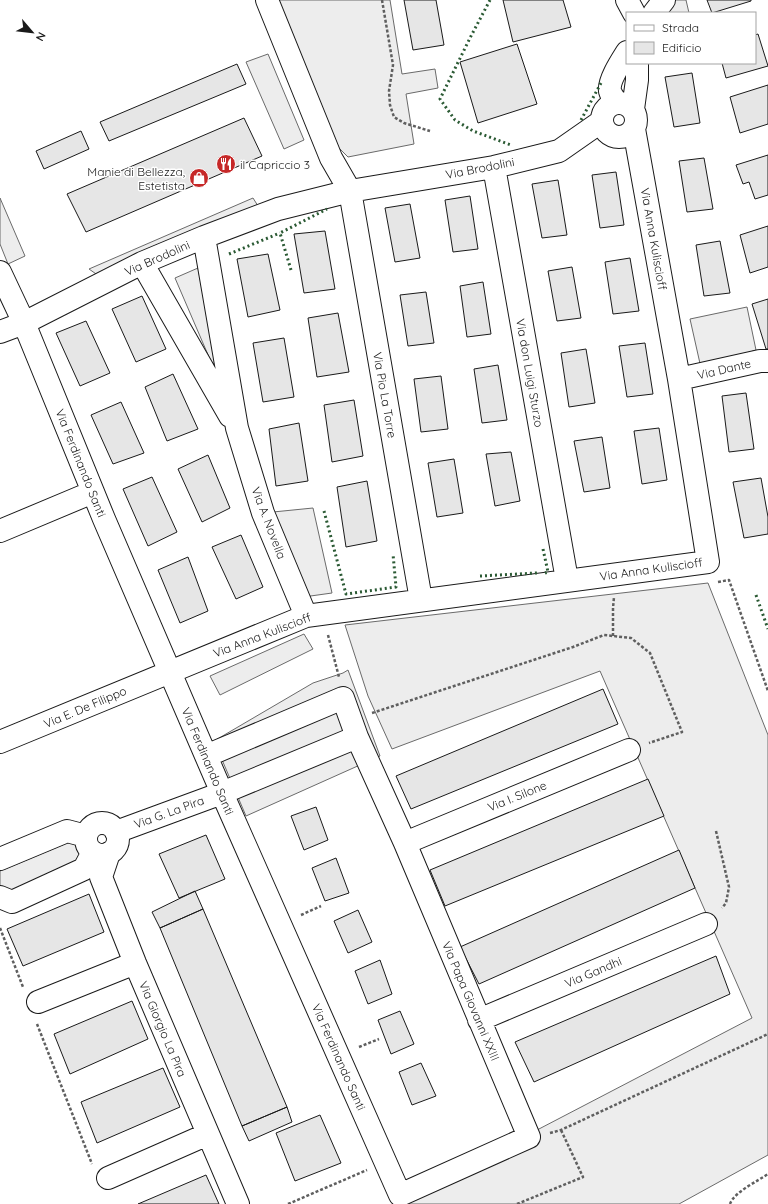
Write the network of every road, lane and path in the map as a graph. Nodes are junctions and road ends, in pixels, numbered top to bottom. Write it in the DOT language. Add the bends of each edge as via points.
graph roads {
  1 [pos="268,0"];
  2 [pos="382,0"];
  3 [pos="627,0"];
  4 [pos="664,0"];
  5 [pos="633,12"];
  6 [pos="655,12"];
  7 [pos="626,54"];
  8 [pos="637,64"];
  9 [pos="628,114"];
  10 [pos="602,121"];
  11 [pos="430,131"];
  12 [pos="494,167"];
  13 [pos="350,191"];
  14 [pos="204,237"];
  15 [pos="142,263"];
  16 [pos="0,272"];
  17 [pos="24,323"];
  18 [pos="0,332"];
  19 [pos="768,361"];
  20 [pos="679,379"];
  21 [pos="238,428"];
  22 [pos="93,492"];
  23 [pos="0,531"];
  24 [pos="567,580"];
  25 [pos="715,582"];
  26 [pos="615,594"];
  27 [pos="421,600"];
  28 [pos="306,616"];
  29 [pos="326,628"];
  30 [pos="613,636"];
  31 [pos="169,671"];
  32 [pos="340,682"];
  33 [pos="768,691"];
  34 [pos="354,728"];
  35 [pos="0,742"];
  36 [pos="629,750"];
  37 [pos="206,756"];
  38 [pos="222,793"];
  39 [pos="716,831"];
  40 [pos="405,843"];
  41 [pos="96,847"];
  42 [pos="0,859"];
  43 [pos="0,897"];
  44 [pos="706,924"];
  45 [pos="0,928"];
  46 [pos="135,963"];
  47 [pos="34,1006"];
  48 [pos="479,1020"];
  49 [pos="768,1034"];
  50 [pos="561,1130"];
  51 [pos="208,1134"];
  52 [pos="528,1137"];
  53 [pos="386,1162"];
  54 [pos="101,1173"];
  55 [pos="768,1174"];
  56 [pos="238,1204"];
  57 [pos="288,1204"];
  58 [pos="517,1204"];
  59 [pos="730,1204"];
  1 -- 13 [label="street" via="331,158"];
  2 -- 11 [label="path" via="393,65 389,91 394,117"];
  3 -- 5 [label="street"];
  4 -- 6 [label="street"];
  7 -- 9 [label="street" via="610,85 610,92"];
  8 -- 9 [label="street" via="637,80"];
  9 -- 10 [label="street" via="607,107"];
  9 -- 10 [label="street" via="626,136 615,137 606,131"];
  9 -- 20 [label="street, Via Anna Kuliscioff"];
  10 -- 12 [label="street, Via Brodolini" via="560,151"];
  12 -- 13 [label="street, Via Brodolini"];
  12 -- 24 [label="street, Via don Luigi Sturzo"];
  13 -- 14 [label="street, Via Brodolini" via="278,209"];
  13 -- 27 [label="street, Via Pio La Torre"];
  14 -- 15 [label="street, Via Brodolini"];
  14 -- 21 [label="street, Via A. Novella"];
  15 -- 17 [label="street, Via Brodolini"];
  15 -- 21 [label="street, Via A. Novella"];
  16 -- 17 [label="street"];
  17 -- 18 [label="street, Via Brodolini"];
  17 -- 22 [label="street, Via Ferdinando Santi"];
  19 -- 20 [label="street, Via Dante"];
  20 -- 24 [label="street, Via Anna Kuliscioff" via="708,562"];
  21 -- 28 [label="street, Via A. Novella" via="263,512"];
  22 -- 23 [label="street"];
  22 -- 31 [label="street, Via Ferdinando Santi"];
  24 -- 27 [label="street, Via Anna Kuliscioff"];
  25 -- 33 [label="path" via="729,580"];
  26 -- 30 [label="path" via="612,608"];
  27 -- 28 [label="street, Via Anna Kuliscioff"];
  28 -- 31 [label="street, Via Anna Kuliscioff"];
  29 -- 32 [label="path"];
  30 -- 34 [label="path" via="604,635"];
  30 -- 36 [label="path" via="631,638 650,653 682,732"];
  31 -- 35 [label="street, Via E. De Filippo"];
  31 -- 37 [label="street, Via Ferdinando Santi"];
  34 -- 37 [label="street, Via Papa Giovanni XXIII" via="343,698"];
  34 -- 38 [label="street"];
  34 -- 40 [label="street, Via Papa Giovanni XXIII"];
  36 -- 40 [label="street, Via I. Silone"];
  37 -- 38 [label="street, Via Ferdinando Santi"];
  38 -- 41 [label="street, Via G. La Pira" via="116,832 118,840 113,850"];
  38 -- 53 [label="street, Via Ferdinando Santi"];
  39 -- 44 [label="path" via="729,887 726,903 713,921"];
  40 -- 48 [label="street, Via Papa Giovanni XXIII"];
  41 -- 42 [label="street" via="66,831"];
  41 -- 43 [label="street" via="84,870 12,902"];
  41 -- 46 [label="street, Via Giorgio La Pira" via="101,877"];
  44 -- 48 [label="street, Via Gandhi"];
  45 -- 47 [label="path"];
  46 -- 47 [label="street"];
  46 -- 51 [label="street, Via Giorgio La Pira"];
  47 -- 54 [label="path"];
  48 -- 52 [label="street, Via Papa Giovanni XXIII"];
  49 -- 50 [label="path"];
  50 -- 52 [label="path"];
  50 -- 58 [label="path" via="583,1177"];
  51 -- 54 [label="street"];
  51 -- 56 [label="street, Via Giorgio La Pira"];
  52 -- 53 [label="street, Via Ferdinando Santi" via="400,1195"];
  53 -- 57 [label="path"];
  55 -- 59 [label="path" via="742,1190"];
}
